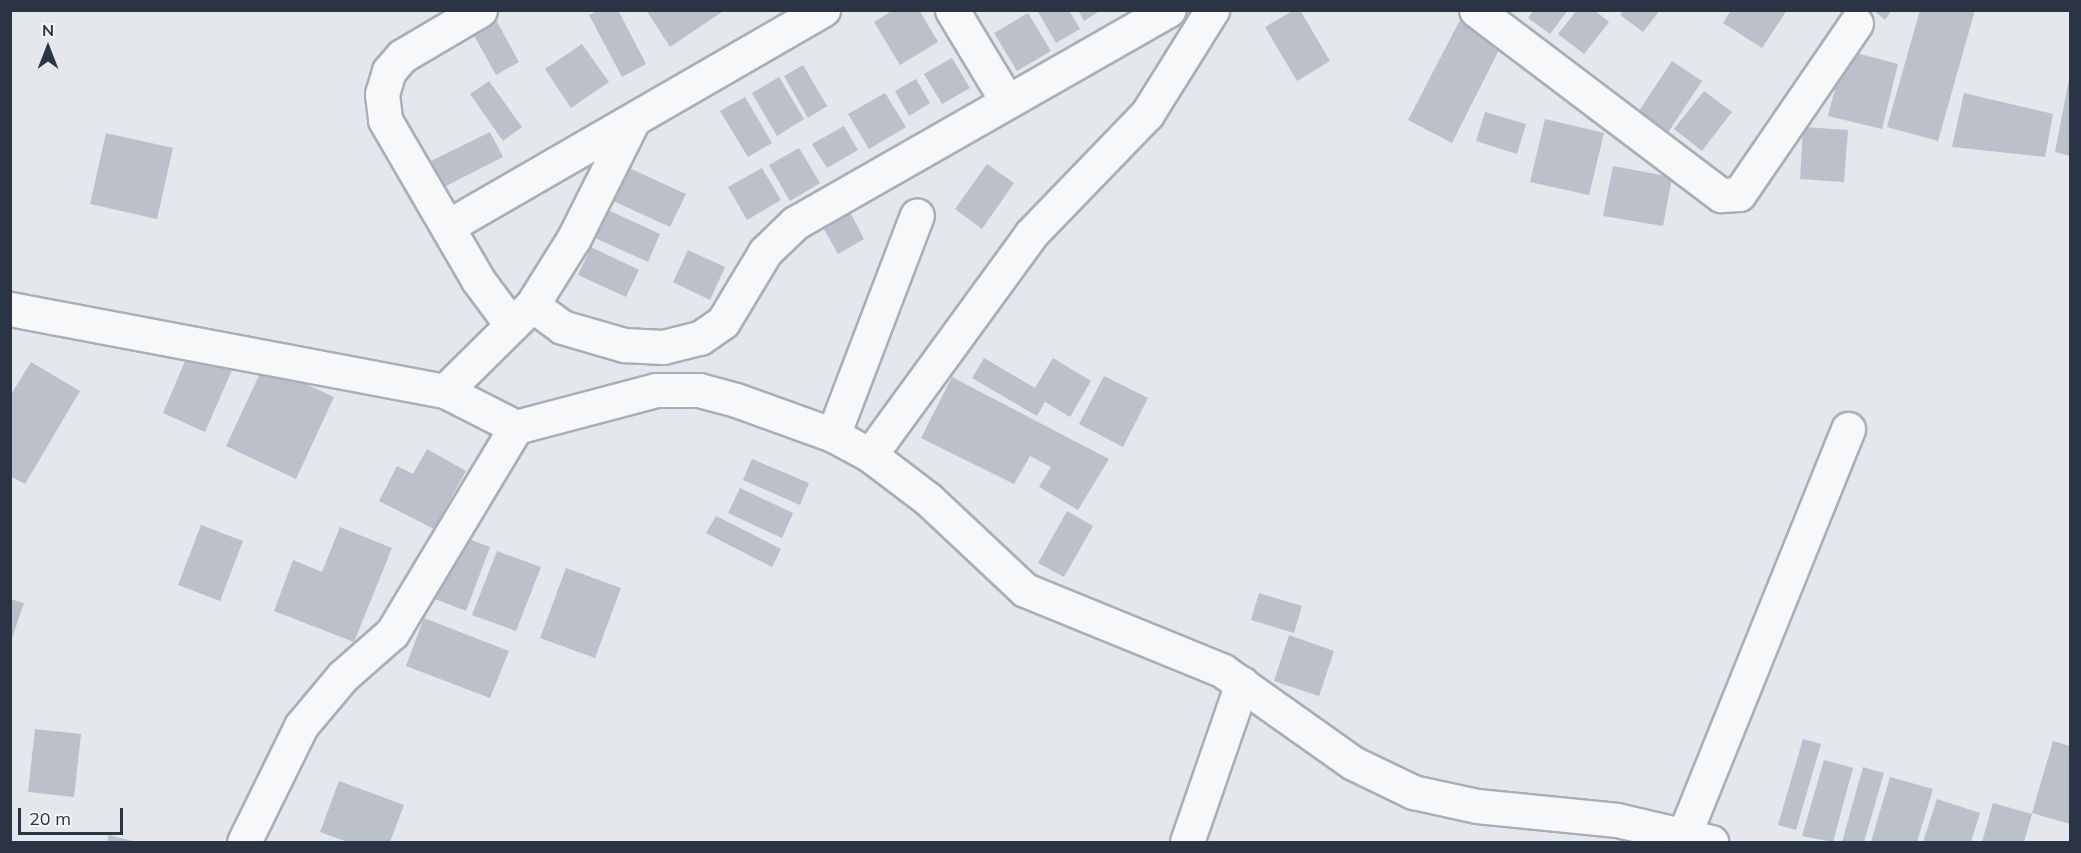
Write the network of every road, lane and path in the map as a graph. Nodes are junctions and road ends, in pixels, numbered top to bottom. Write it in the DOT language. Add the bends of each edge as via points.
graph roads {
  1 [pos="480,10"];
  2 [pos="823,10"];
  3 [pos="952,10"];
  4 [pos="1169,10"];
  5 [pos="1212,10"];
  6 [pos="1476,10"];
  7 [pos="1856,23"];
  8 [pos="1007,101"];
  9 [pos="632,122"];
  10 [pos="917,215"];
  11 [pos="450,225"];
  12 [pos="10,309"];
  13 [pos="521,314"];
  14 [pos="445,391"];
  15 [pos="516,427"];
  16 [pos="1848,429"];
  17 [pos="833,435"];
  18 [pos="870,455"];
  19 [pos="1242,683"];
  20 [pos="1697,839"];
  21 [pos="244,843"];
  22 [pos="1187,843"];
  1 -- 11 [label="street" via="402,56 389,71 382,94 385,120"];
  2 -- 9 [label="street"];
  3 -- 8 [label="street"];
  4 -- 8 [label="street"];
  5 -- 18 [label="street" via="1147,114 1031,234"];
  6 -- 7 [label="street" via="1721,195 1739,194"];
  8 -- 13 [label="street" via="795,223 765,252 723,322 700,338 663,347 624,345"];
  9 -- 11 [label="street"];
  9 -- 13 [label="street" via="574,238"];
  10 -- 17 [label="street"];
  11 -- 13 [label="street" via="478,280"];
  12 -- 14 [label="street"];
  13 -- 14 [label="street"];
  14 -- 15 [label="street"];
  15 -- 17 [label="street" via="602,400 656,390 699,390"];
  15 -- 21 [label="street" via="392,633 343,676 301,726"];
  16 -- 20 [label="street"];
  17 -- 18 [label="street"];
  18 -- 19 [label="street" via="928,499 1025,590 1159,642"];
  19 -- 20 [label="street" via="1353,763 1413,792 1477,806 1617,820"];
  19 -- 22 [label="street"];
}
